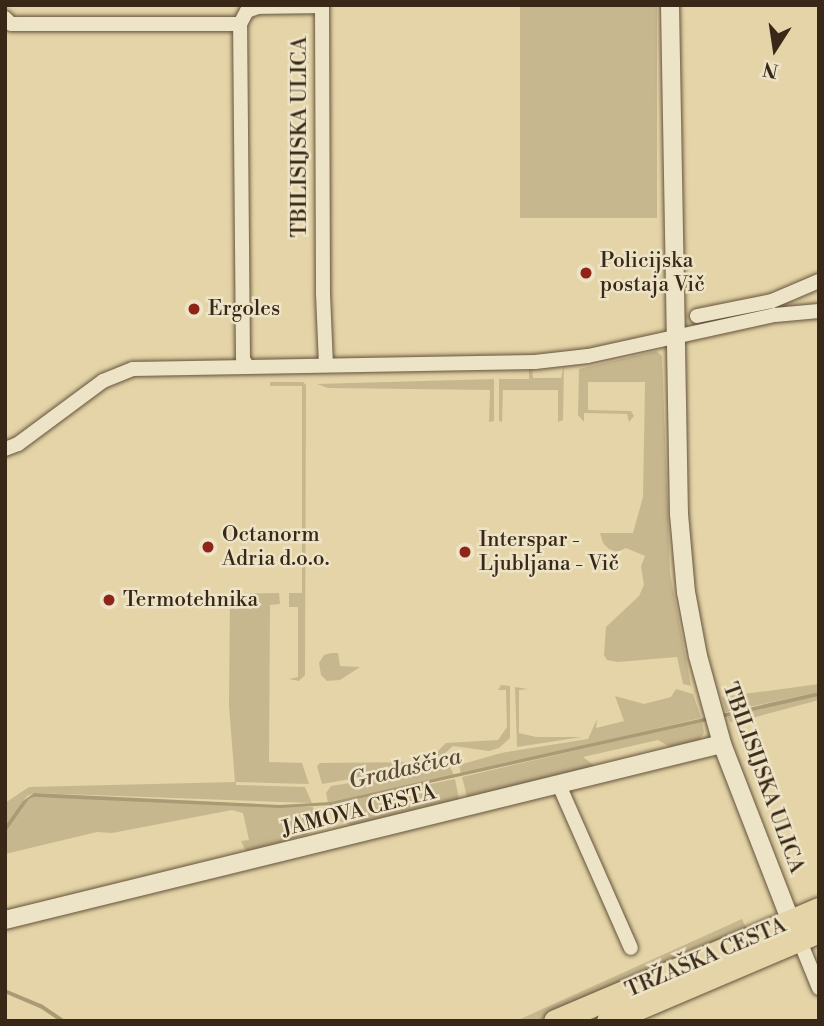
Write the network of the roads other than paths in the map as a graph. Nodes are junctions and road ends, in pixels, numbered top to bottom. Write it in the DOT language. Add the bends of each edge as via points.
graph roads {
  1 [pos="670,5"];
  2 [pos="5,18"];
  3 [pos="240,24"];
  4 [pos="819,281"];
  5 [pos="773,308"];
  6 [pos="819,311"];
  7 [pos="697,316"];
  8 [pos="675,337"];
  9 [pos="326,365"];
  10 [pos="247,366"];
  11 [pos="5,449"];
  12 [pos="722,744"];
  13 [pos="559,785"];
  14 [pos="819,909"];
  15 [pos="5,920"];
  16 [pos="803,930"];
  17 [pos="631,948"];
  18 [pos="819,988"];
  19 [pos="555,1021"];
  20 [pos="608,1021"];
  1 -- 8 [label="street, TBILISIJSKA ULICA"];
  2 -- 3 [label="street" via="11,24"];
  3 -- 9 [label="street, TBILISIJSKA ULICA" via="247,11 258,7 322,6"];
  3 -- 10 [label="street" via="243,359"];
  4 -- 5 [label="street"];
  5 -- 6 [label="street"];
  5 -- 7 [label="street"];
  5 -- 8 [label="street"];
  8 -- 9 [label="street" via="535,362"];
  8 -- 12 [label="street, TBILISIJSKA ULICA" via="682,558 693,634"];
  9 -- 10 [label="street"];
  10 -- 11 [label="street" via="122,371"];
  12 -- 13 [label="street, JAMOVA CESTA"];
  12 -- 16 [label="street, TBILISIJSKA ULICA"];
  13 -- 15 [label="street, JAMOVA CESTA"];
  13 -- 17 [label="street"];
  14 -- 16 [label="main road, TRŽAŠKA CESTA"];
  16 -- 18 [label="street"];
  16 -- 19 [label="main road, TRŽAŠKA CESTA"];
  16 -- 20 [label="main road, TRŽAŠKA CESTA"];
}
